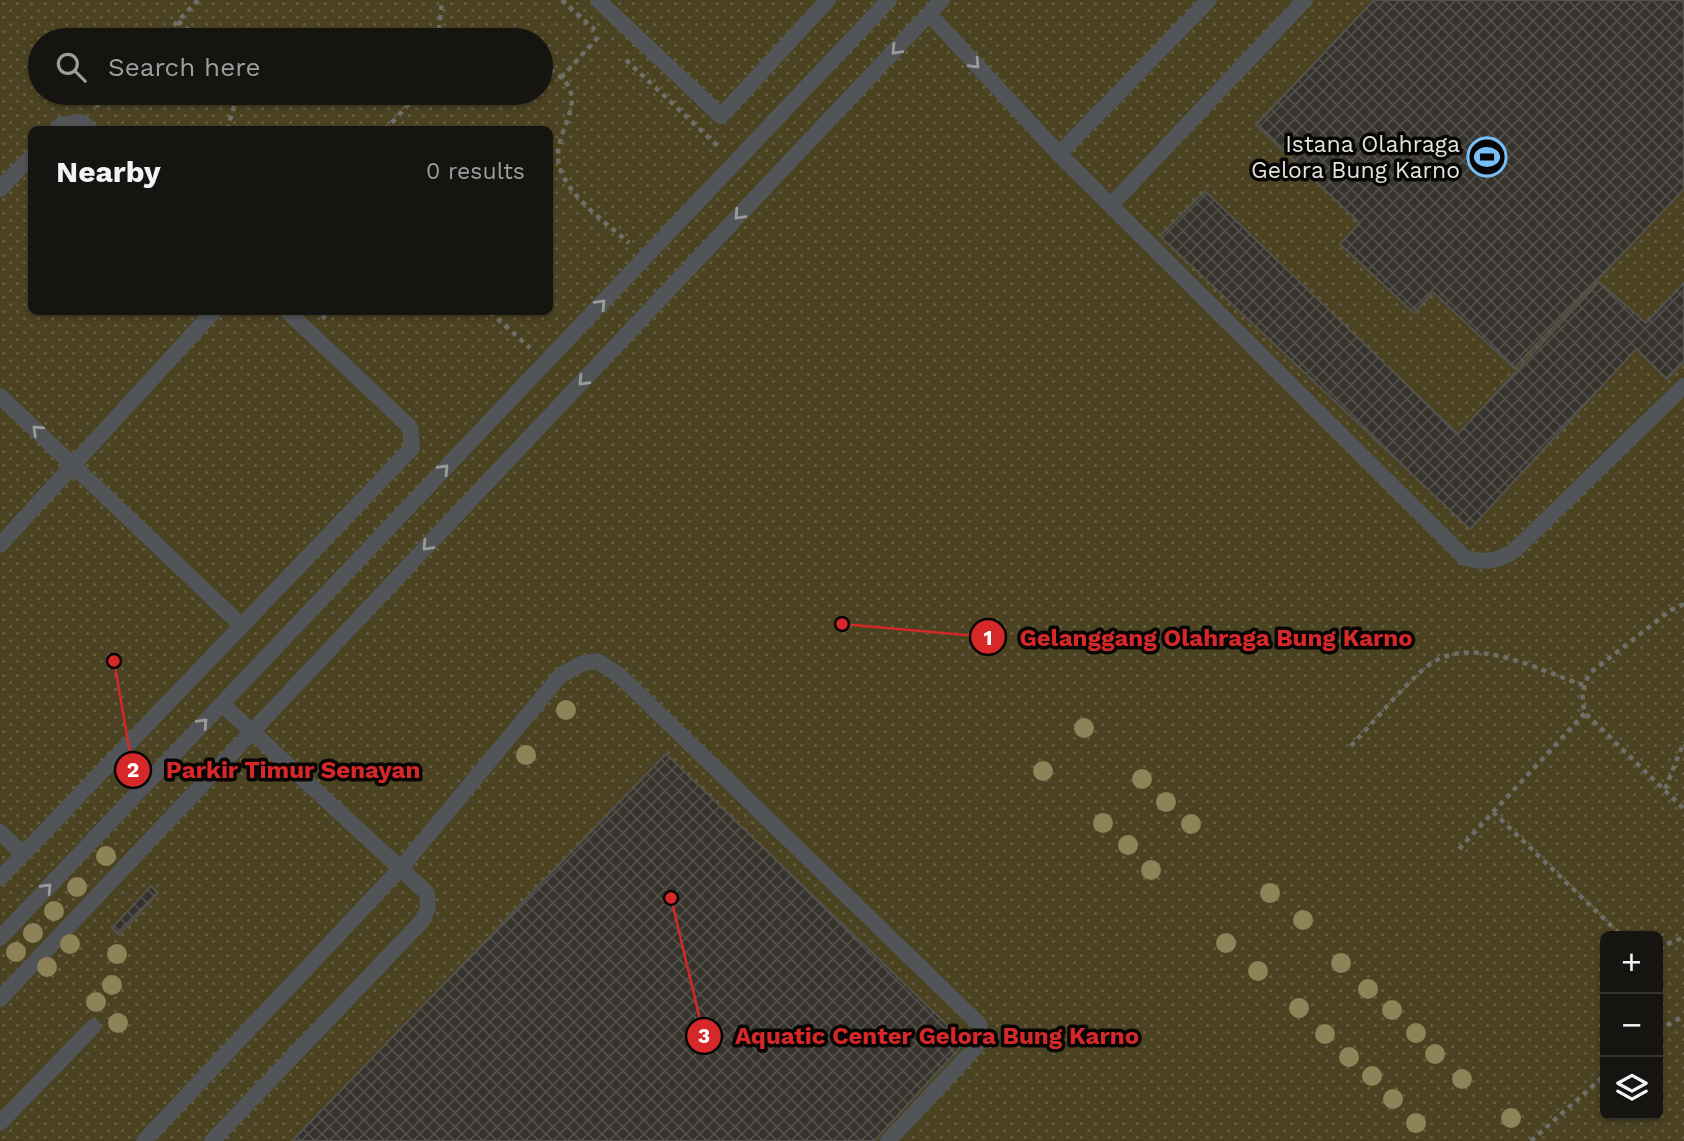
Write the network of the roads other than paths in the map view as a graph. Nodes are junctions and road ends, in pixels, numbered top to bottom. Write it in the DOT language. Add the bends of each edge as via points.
graph roads {
  1 [pos="598,0"];
  2 [pos="828,0"];
  3 [pos="889,0"];
  4 [pos="942,0"];
  5 [pos="1209,0"];
  6 [pos="1305,0"];
  7 [pos="929,14"];
  8 [pos="60,126"];
  9 [pos="86,126"];
  10 [pos="1059,154"];
  11 [pos="28,160"];
  12 [pos="0,189"];
  13 [pos="1111,205"];
  14 [pos="210,315"];
  15 [pos="291,315"];
  16 [pos="1684,386"];
  17 [pos="0,396"];
  18 [pos="73,464"];
  19 [pos="0,545"];
  20 [pos="242,626"];
  21 [pos="222,704"];
  22 [pos="251,733"];
  23 [pos="0,832"];
  24 [pos="23,854"];
  25 [pos="400,869"];
  26 [pos="0,878"];
  27 [pos="0,938"];
  28 [pos="0,999"];
  29 [pos="93,1027"];
  30 [pos="0,1123"];
  31 [pos="144,1141"];
  32 [pos="212,1141"];
  33 [pos="888,1141"];
  1 -- 2 [label="lane" via="722,116"];
  21 -- 3 [label="lane, one-way"];
  4 -- 7 [label="lane"];
  5 -- 10 [label="lane"];
  6 -- 13 [label="lane"];
  7 -- 10 [label="lane, one-way"];
  7 -- 22 [label="lane, one-way"];
  8 -- 9 [label="lane" via="81,122"];
  10 -- 13 [label="lane"];
  11 -- 12 [label="lane"];
  13 -- 16 [label="lane" via="1465,558 1483,563 1514,551"];
  14 -- 18 [label="lane"];
  15 -- 20 [label="lane" via="410,427 412,448"];
  18 -- 17 [label="lane, one-way"];
  18 -- 19 [label="lane"];
  18 -- 20 [label="lane"];
  20 -- 24 [label="lane"];
  21 -- 22 [label="lane"];
  27 -- 21 [label="lane, one-way"];
  22 -- 25 [label="lane"];
  22 -- 28 [label="lane"];
  23 -- 24 [label="lane"];
  24 -- 26 [label="lane"];
  25 -- 31 [label="lane"];
  25 -- 32 [label="lane" via="427,893 428,908 422,920"];
  25 -- 33 [label="lane" via="560,676 597,661 619,675 979,1024 981,1036 976,1046"];
  29 -- 30 [label="lane"];
}
